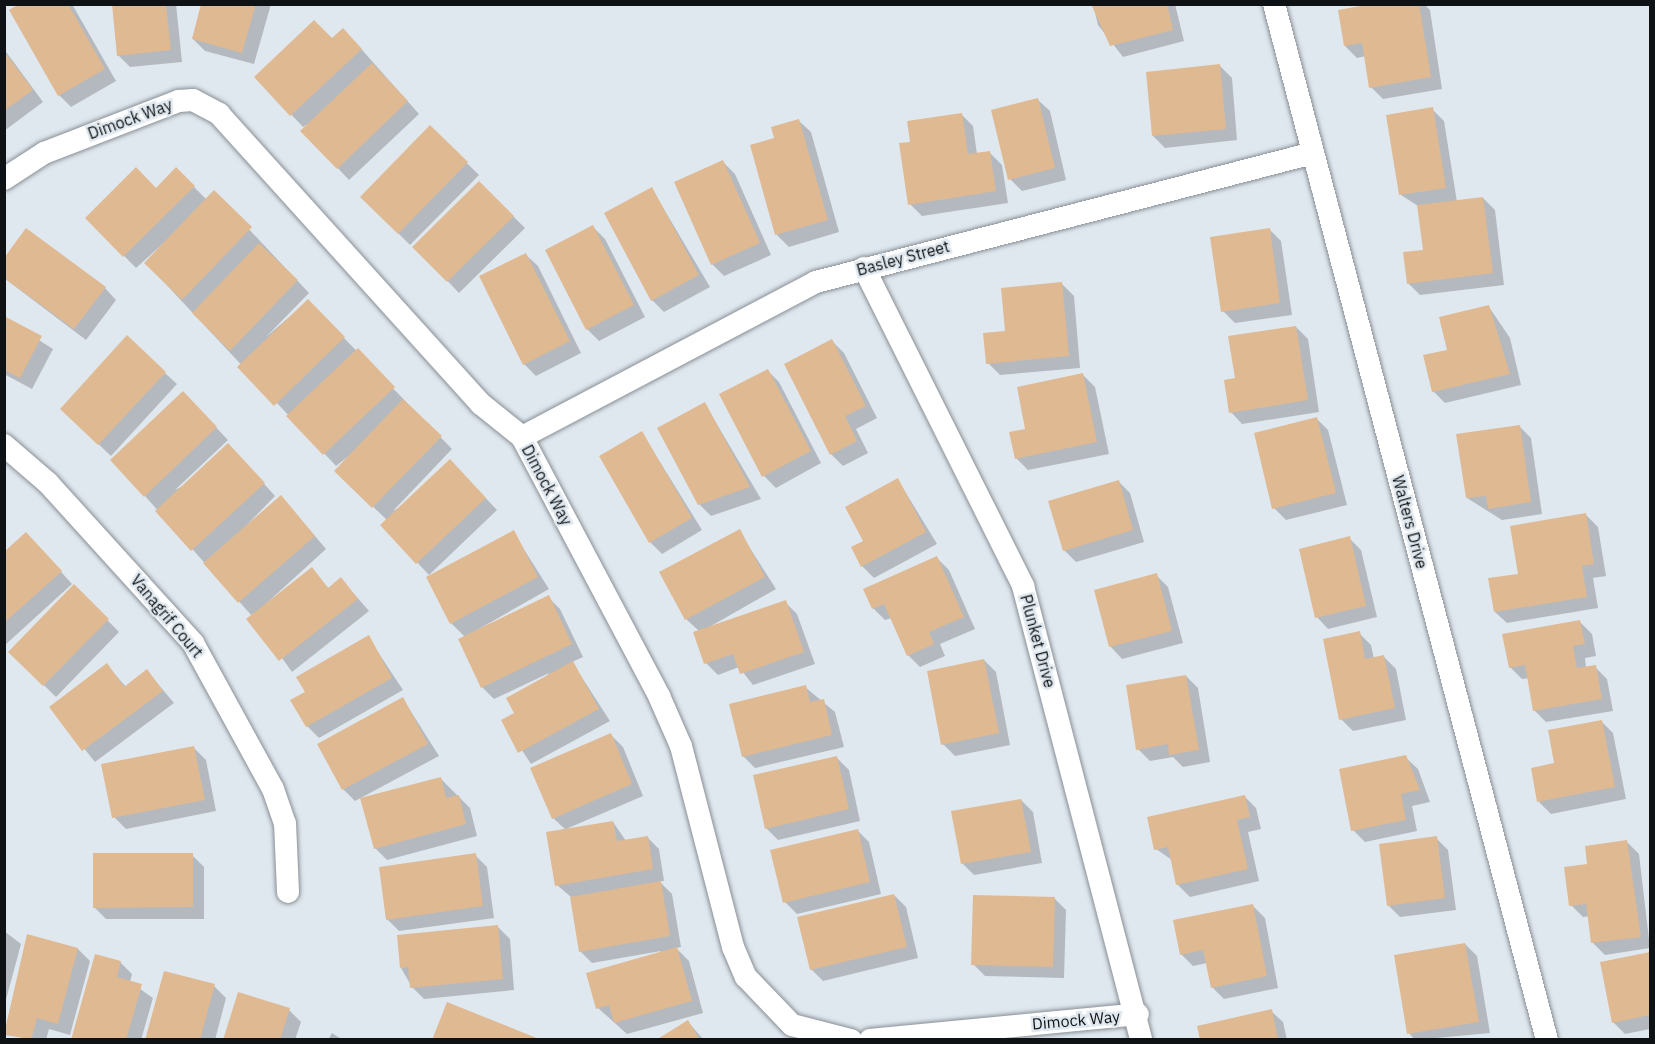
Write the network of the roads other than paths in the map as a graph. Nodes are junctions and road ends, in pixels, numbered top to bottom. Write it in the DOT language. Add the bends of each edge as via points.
graph roads {
  1 [pos="1274,4"];
  2 [pos="1312,153"];
  3 [pos="4,179"];
  4 [pos="864,268"];
  5 [pos="522,437"];
  6 [pos="4,445"];
  7 [pos="288,892"];
  8 [pos="1138,1014"];
  9 [pos="851,1040"];
  10 [pos="870,1040"];
  11 [pos="1141,1040"];
  12 [pos="1547,1040"];
  1 -- 2 [label="street, Walters Drive"];
  2 -- 4 [label="street, Basley Street"];
  2 -- 12 [label="street, Walters Drive"];
  3 -- 5 [label="street, Dimock Way" via="84,135 179,101 206,105 481,404"];
  4 -- 5 [label="street, Basley Street" via="816,282"];
  4 -- 8 [label="street, Plunket Drive" via="1023,586"];
  5 -- 9 [label="street, Dimock Way" via="659,696 681,746 733,946 746,977 792,1025"];
  6 -- 7 [label="street, Vanagrif Court" via="48,483 193,643 273,789 285,823"];
  8 -- 10 [label="street, Dimock Way"];
  8 -- 11 [label="street, Plunket Drive"];
}
